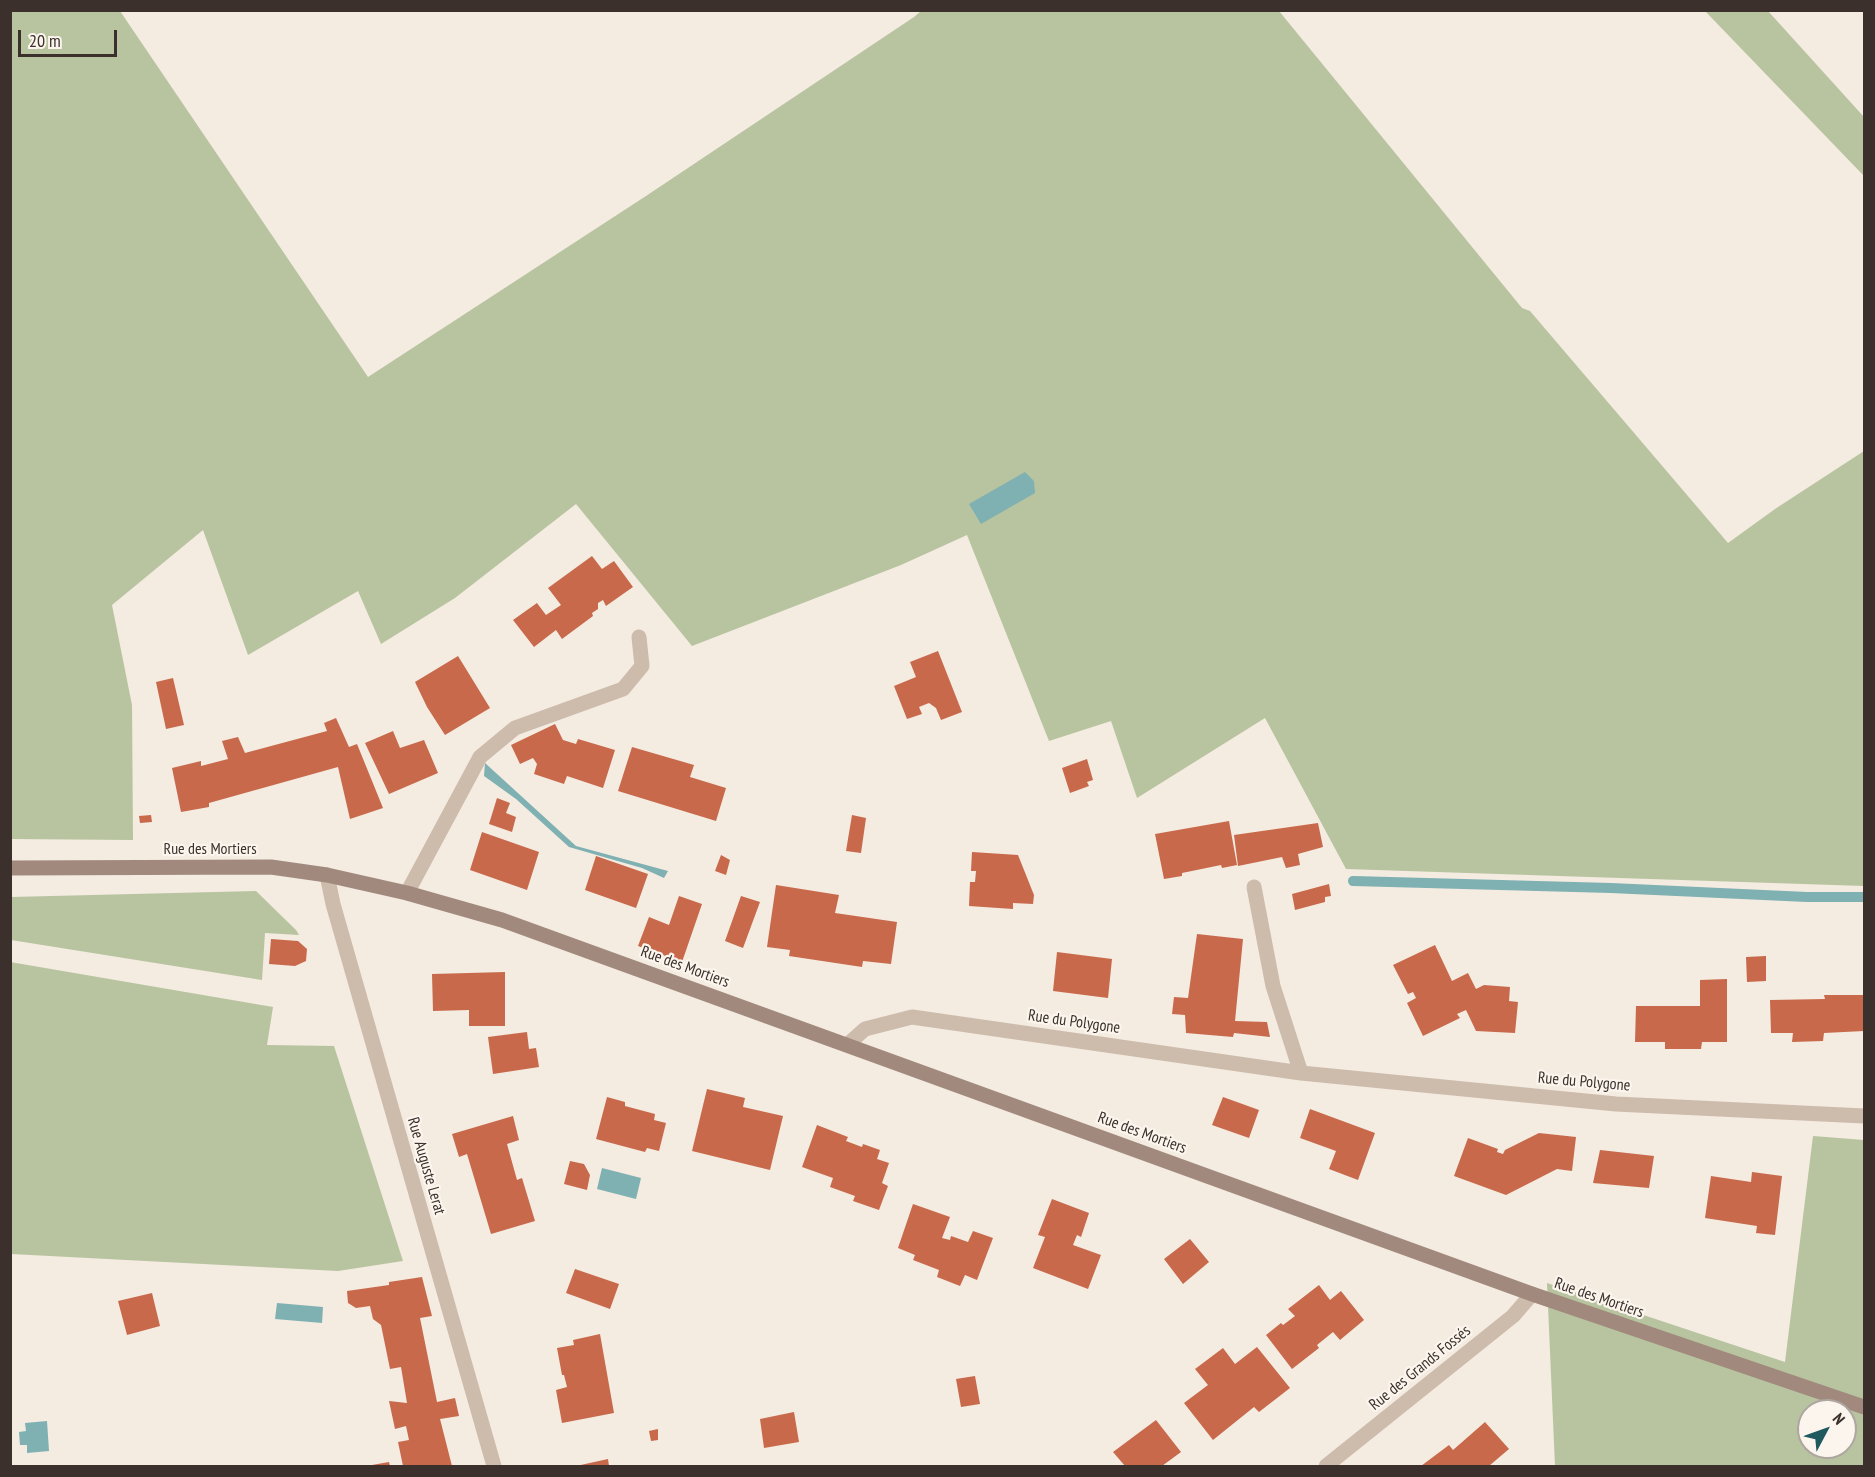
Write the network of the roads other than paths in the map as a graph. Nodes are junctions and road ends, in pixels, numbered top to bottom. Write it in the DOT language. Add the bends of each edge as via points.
graph roads {
  1 [pos="639,637"];
  2 [pos="10,868"];
  3 [pos="327,874"];
  4 [pos="1254,887"];
  5 [pos="408,892"];
  6 [pos="848,1045"];
  7 [pos="1301,1073"];
  8 [pos="1864,1116"];
  9 [pos="1532,1294"];
  10 [pos="1864,1407"];
  11 [pos="494,1467"];
  12 [pos="1326,1467"];
  1 -- 5 [label="street" via="642,666 623,688 515,728 480,757"];
  2 -- 3 [label="street, Rue des Mortiers" via="271,867"];
  3 -- 5 [label="street, Rue des Mortiers"];
  3 -- 11 [label="street, Rue Auguste Lerat"];
  4 -- 7 [label="street" via="1273,986"];
  5 -- 6 [label="street, Rue des Mortiers" via="502,920"];
  6 -- 7 [label="street, Rue du Polygone" via="865,1029 912,1017"];
  6 -- 9 [label="street, Rue des Mortiers"];
  7 -- 8 [label="street, Rue du Polygone" via="1616,1104"];
  9 -- 10 [label="street, Rue des Mortiers"];
  9 -- 12 [label="street, Rue des Grands Fossés" via="1513,1316"];
}
